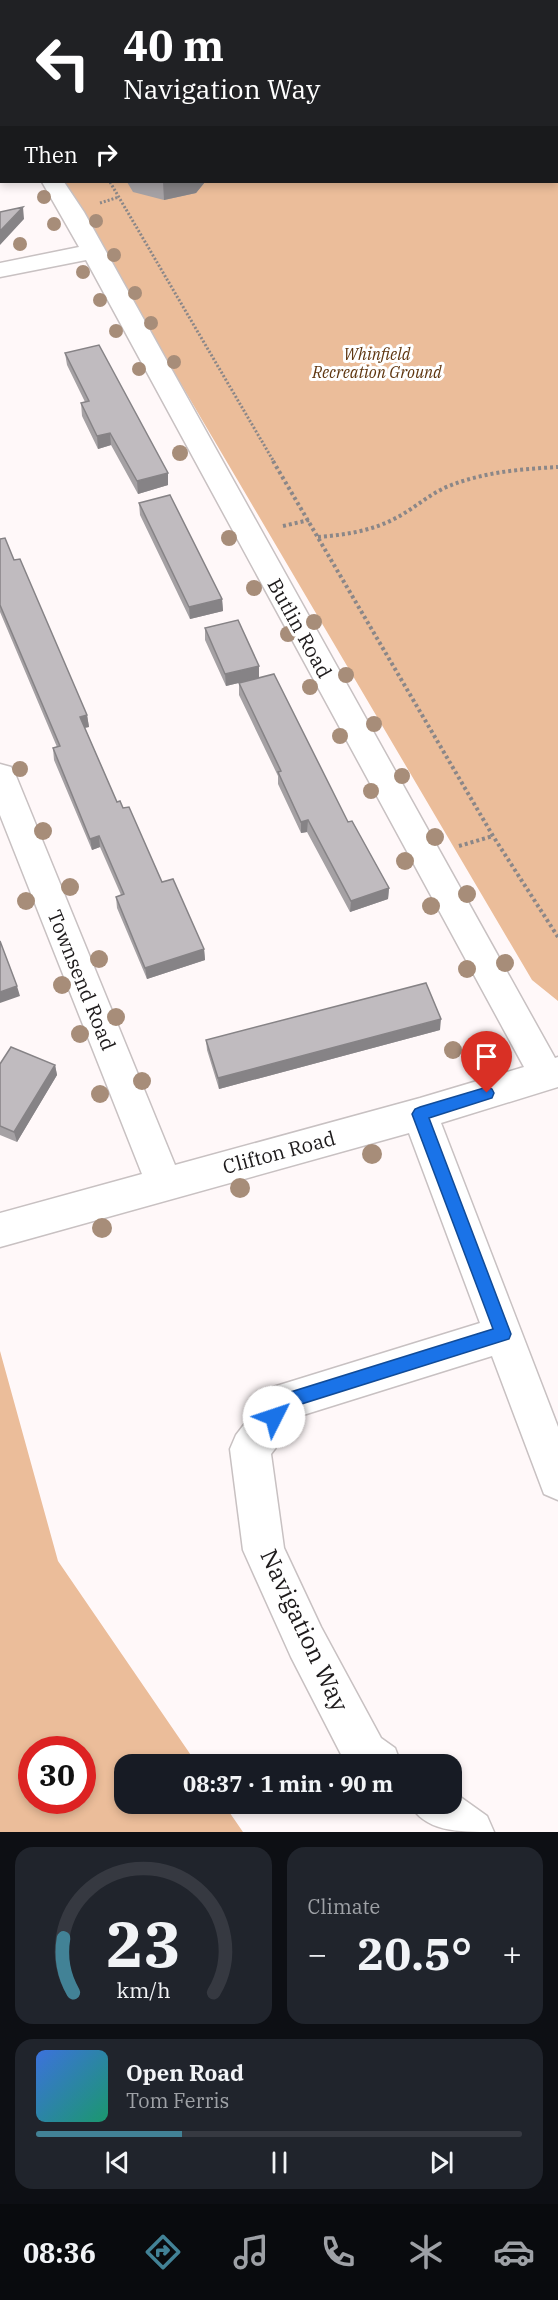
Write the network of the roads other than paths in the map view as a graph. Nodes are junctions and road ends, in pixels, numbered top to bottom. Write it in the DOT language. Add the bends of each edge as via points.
graph roads {
  1 [pos="54,183"];
  2 [pos="93,251"];
  3 [pos="0,270"];
  4 [pos="0,776"];
  5 [pos="552,1073"];
  6 [pos="420,1114"];
  7 [pos="164,1184"];
  8 [pos="0,1230"];
  9 [pos="503,1334"];
  10 [pos="558,1480"];
  11 [pos="365,1754"];
  12 [pos="446,1814"];
  13 [pos="471,1832"];
  1 -- 2 [label="street, Butlin Road"];
  2 -- 3 [label="street"];
  2 -- 5 [label="street, Butlin Road" via="287,606"];
  4 -- 7 [label="street, Townsend Road"];
  5 -- 6 [label="street, Clifton Road"];
  6 -- 7 [label="street, Clifton Road"];
  6 -- 9 [label="street"];
  7 -- 8 [label="street, Clifton Road"];
  9 -- 10 [label="street"];
  9 -- 11 [label="street, Navigation Way" via="287,1401 250,1449 264,1550 306,1642"];
  12 -- 13 [label="street"];
}
